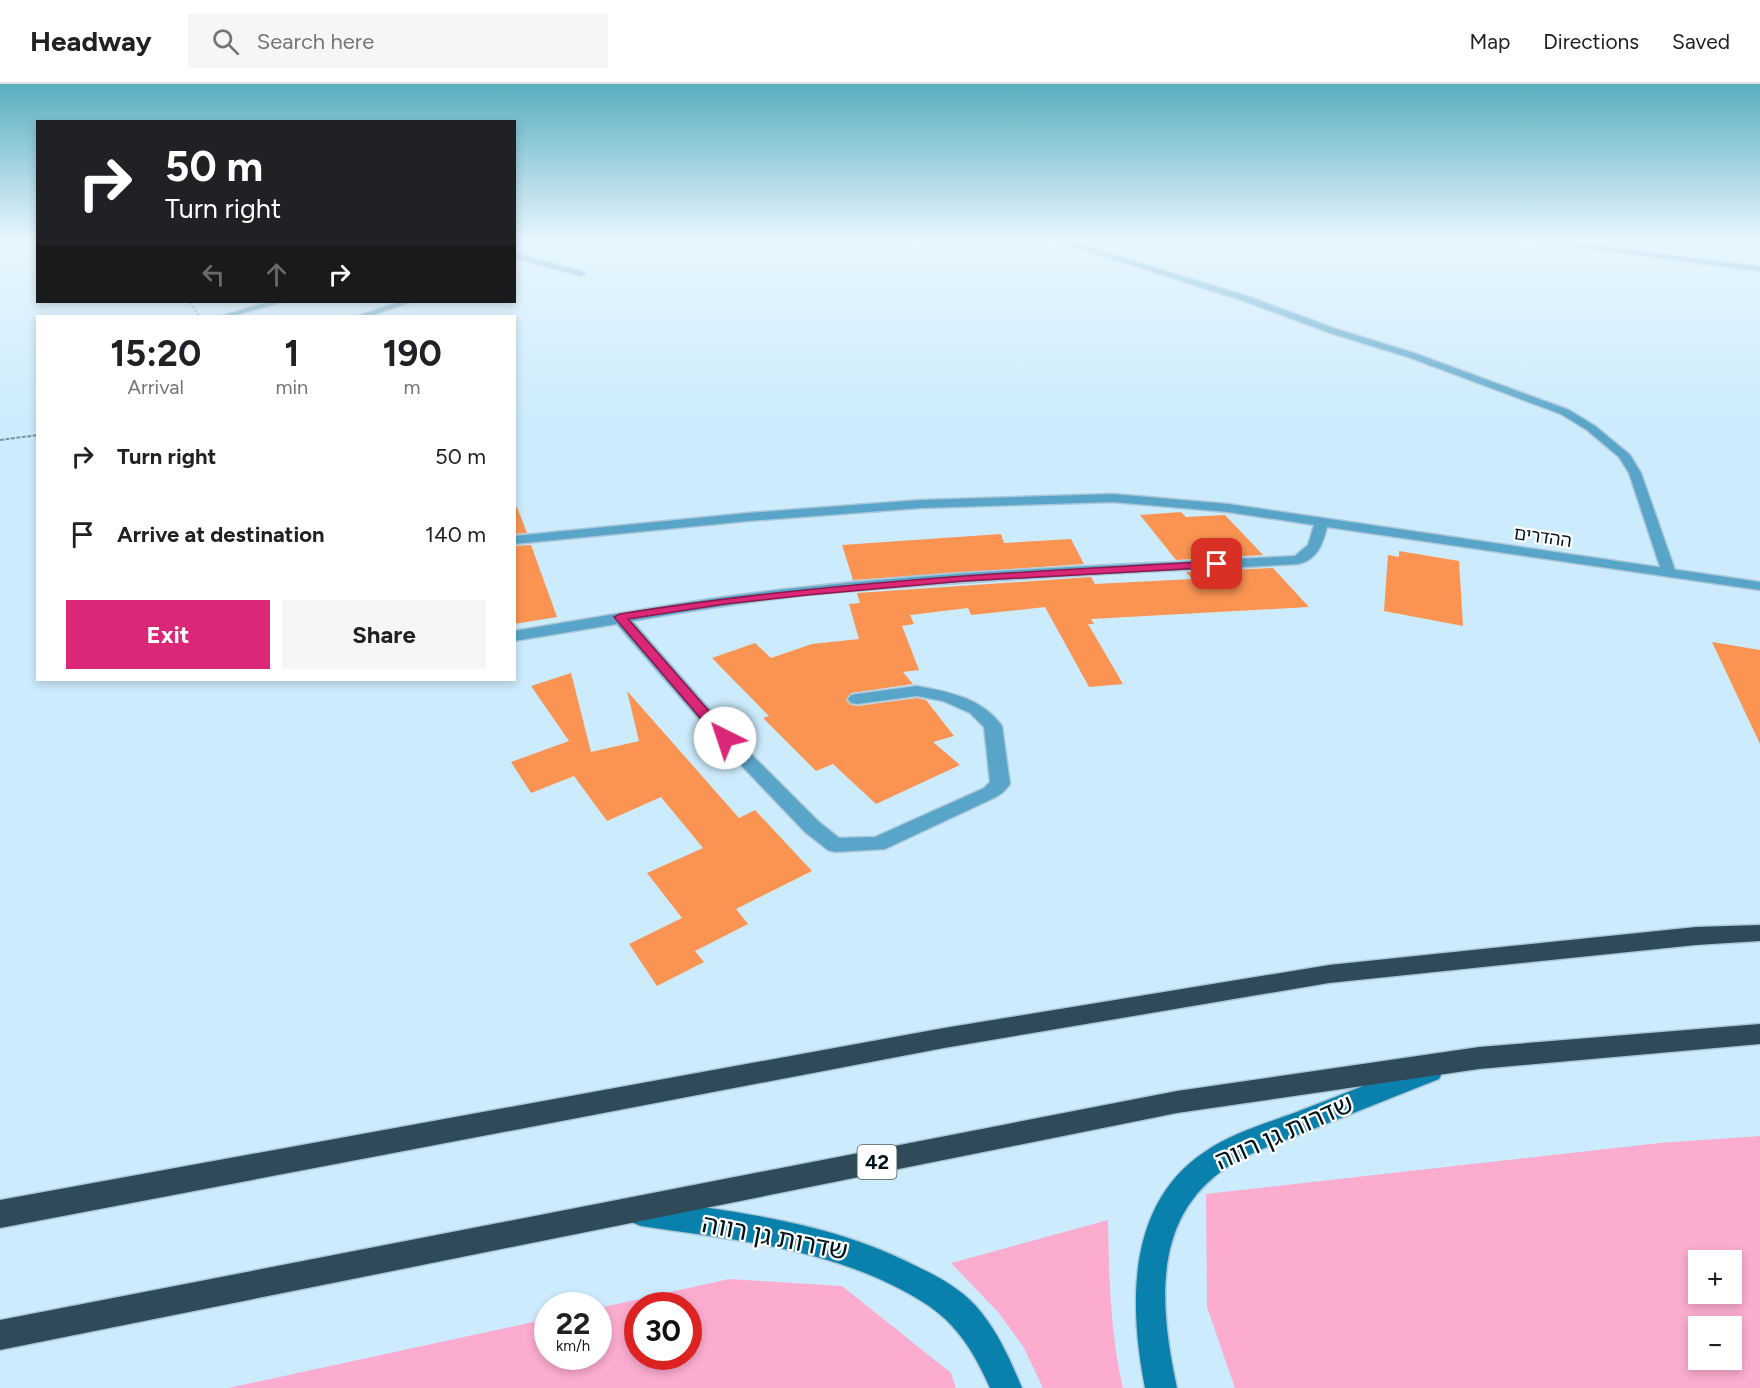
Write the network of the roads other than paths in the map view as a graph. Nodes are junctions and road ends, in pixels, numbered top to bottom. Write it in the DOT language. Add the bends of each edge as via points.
graph roads {
  1 [pos="1252,301"];
  2 [pos="273,303"];
  3 [pos="404,303"];
  4 [pos="229,315"];
  5 [pos="364,315"];
  6 [pos="1321,523"];
  7 [pos="516,540"];
  8 [pos="1669,573"];
  9 [pos="1760,586"];
  10 [pos="620,617"];
  11 [pos="516,636"];
  12 [pos="857,699"];
  13 [pos="1760,933"];
  14 [pos="1760,1034"];
  15 [pos="1452,1062"];
  16 [pos="630,1210"];
  17 [pos="0,1214"];
  18 [pos="0,1335"];
  19 [pos="1006,1388"];
  20 [pos="1161,1388"];
  1 -- 8 [label="street" via="1565,412 1591,428 1624,455 1635,473"];
  2 -- 4 [label="street"];
  3 -- 5 [label="street"];
  6 -- 7 [label="street, ההדרים" via="1150,500 1026,499 818,511"];
  6 -- 8 [label="street, ההדרים"];
  6 -- 10 [label="street" via="1316,547 1298,560 964,578 807,591"];
  8 -- 9 [label="street, ההדרים"];
  10 -- 11 [label="street"];
  10 -- 12 [label="street" via="725,738 812,827 835,845 878,844 989,793 1000,784 993,726 976,709 948,697 917,691"];
  13 -- 17 [label="highway" via="1696,936 1329,974 944,1038"];
  14 -- 15 [label="highway, 42"];
  15 -- 16 [label="highway, 42" via="1177,1102"];
  15 -- 20 [label="street, שדרות גן רווה" via="1243,1144 1195,1175 1174,1200 1159,1232 1151,1266 1150,1318"];
  16 -- 18 [label="highway, 42"];
  16 -- 19 [label="street, שדרות גן רווה" via="812,1239 897,1269 965,1317 994,1361"];
}
